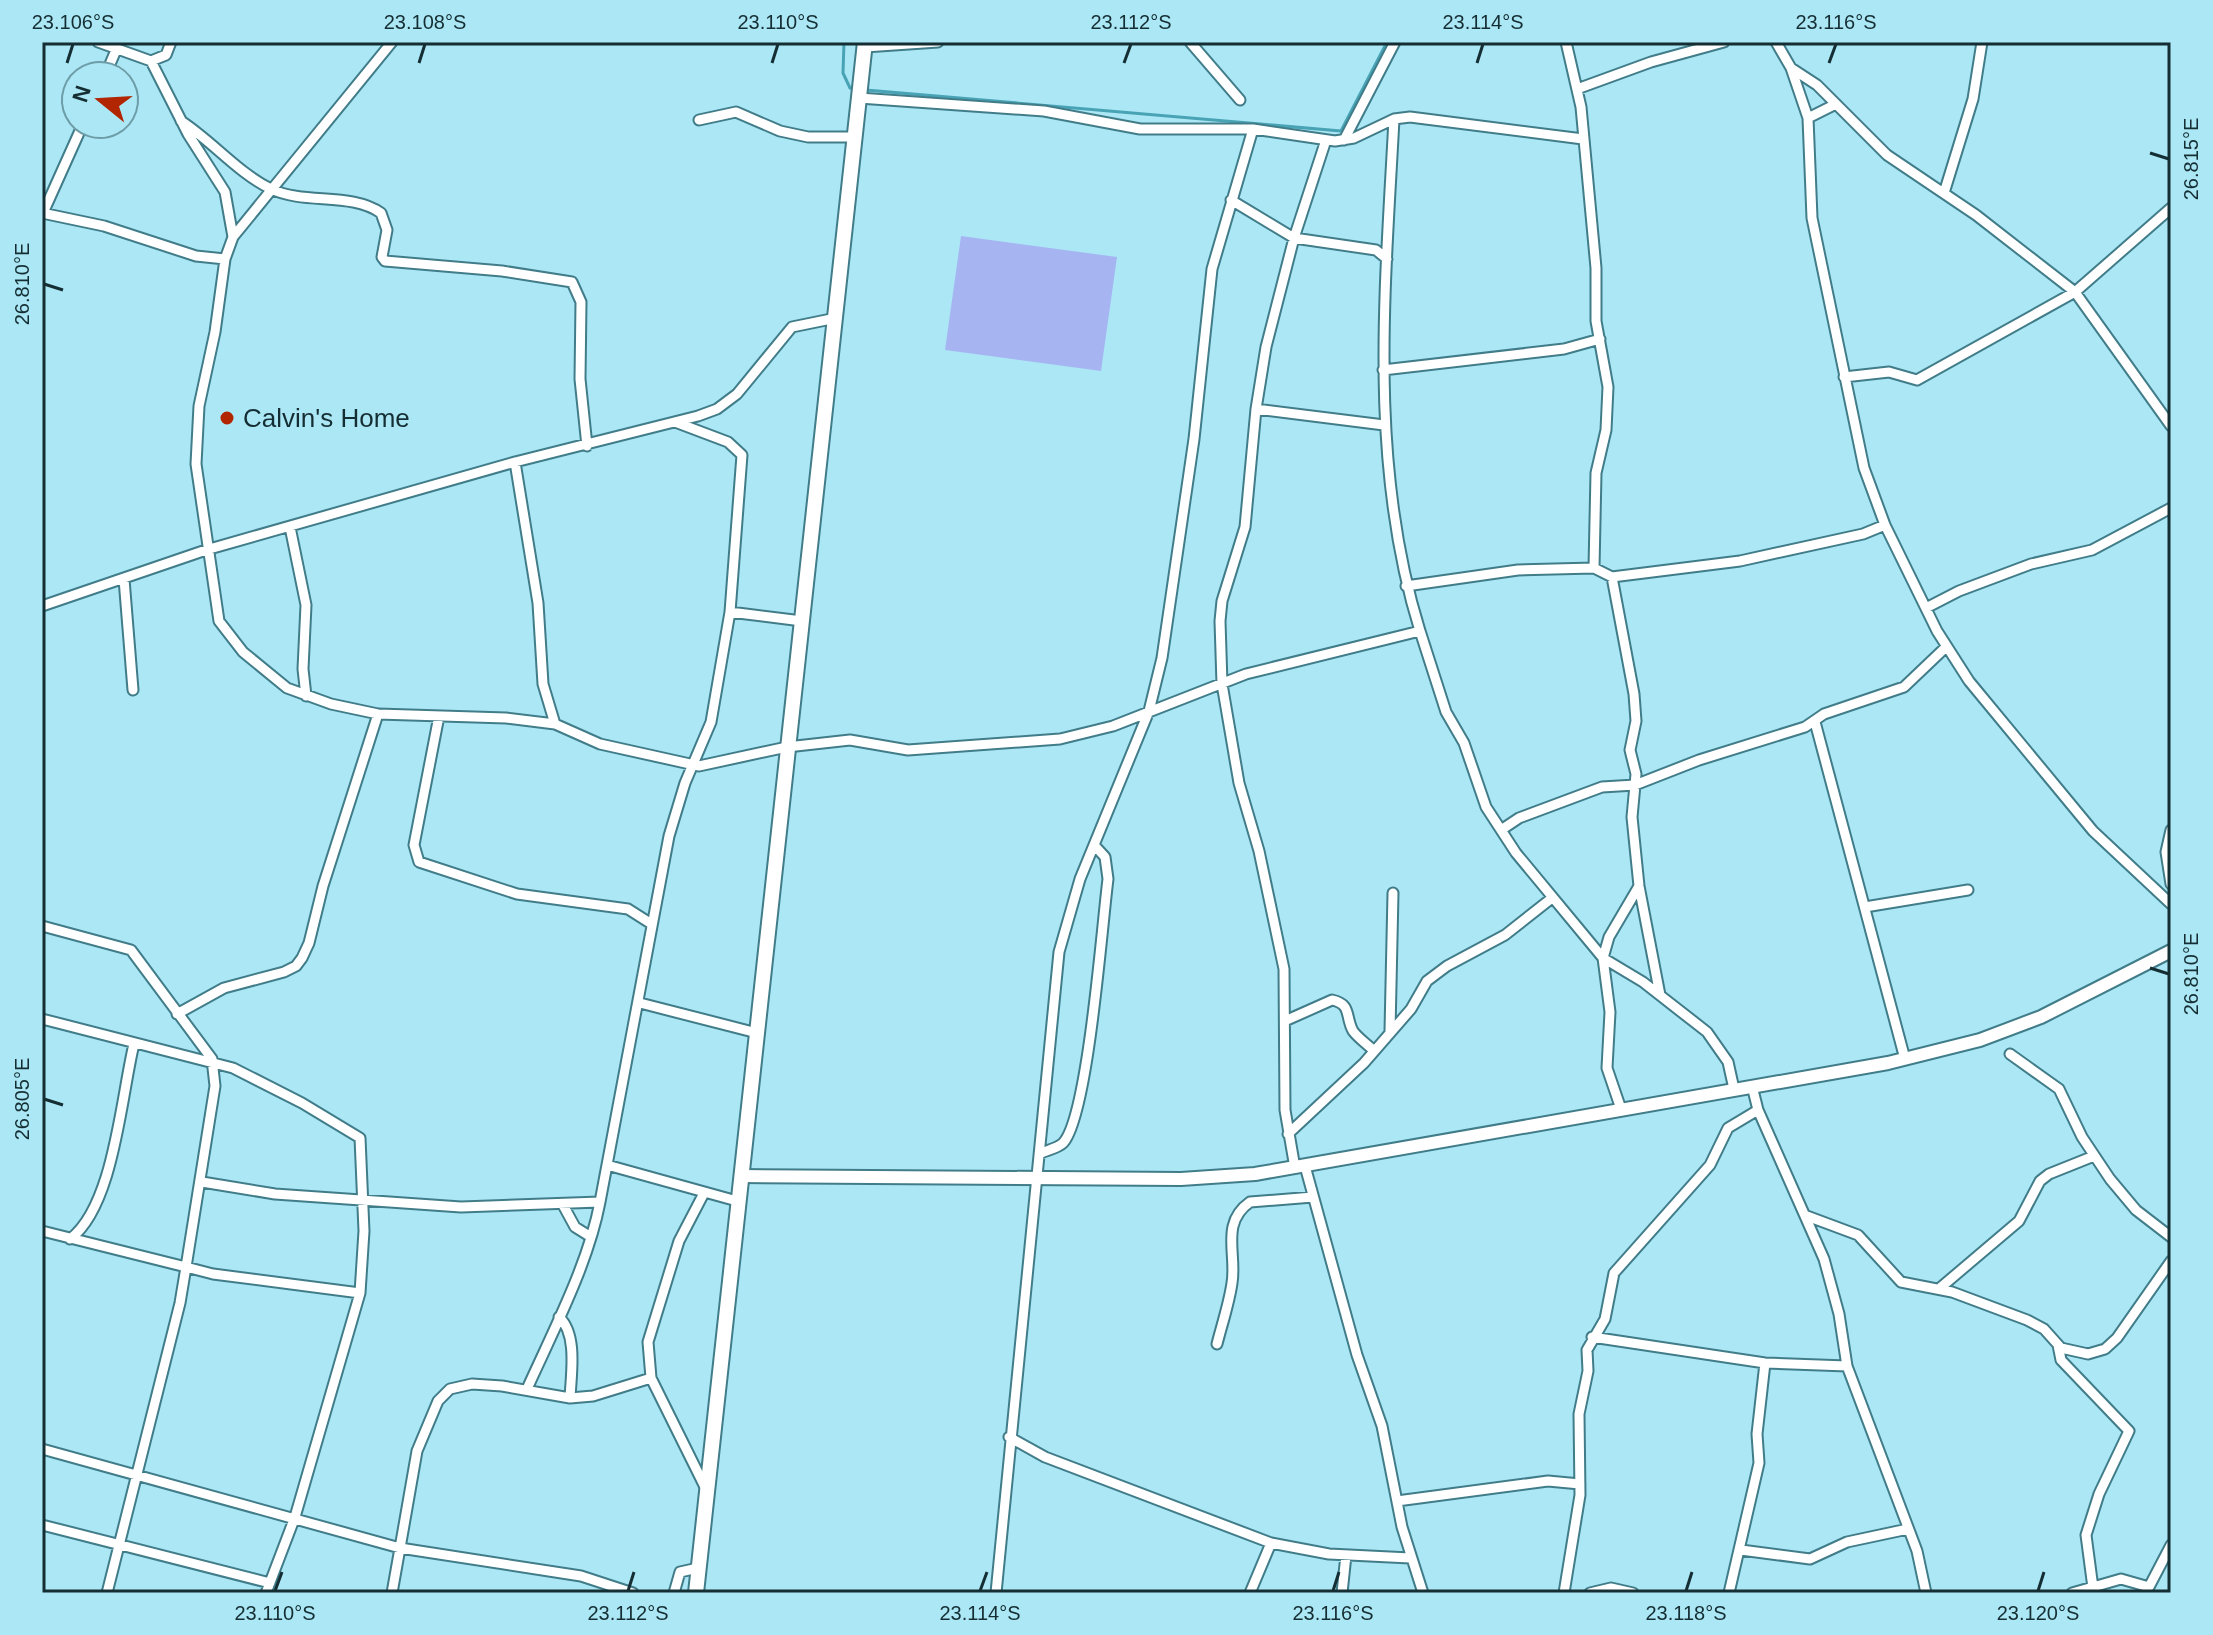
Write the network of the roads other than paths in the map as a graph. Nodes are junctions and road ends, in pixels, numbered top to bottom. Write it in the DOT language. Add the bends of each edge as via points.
graph roads {
  1 [pos="98,42"];
  2 [pos="171,42"];
  3 [pos="392,42"];
  4 [pos="938,42"];
  5 [pos="1190,42"];
  6 [pos="1395,42"];
  7 [pos="1566,42"];
  8 [pos="1724,42"];
  9 [pos="1776,42"];
  10 [pos="1982,42"];
  11 [pos="865,45"];
  12 [pos="116,50"];
  13 [pos="112,60"];
  14 [pos="151,61"];
  15 [pos="1791,68"];
  16 [pos="1577,89"];
  17 [pos="859,98"];
  18 [pos="1240,100"];
  19 [pos="1836,104"];
  20 [pos="1808,118"];
  21 [pos="1394,119"];
  22 [pos="699,120"];
  23 [pos="181,121"];
  24 [pos="1253,129"];
  25 [pos="855,137"];
  26 [pos="1583,139"];
  27 [pos="76,140"];
  28 [pos="1326,140"];
  29 [pos="1344,140"];
  30 [pos="271,189"];
  31 [pos="1944,193"];
  32 [pos="1231,200"];
  33 [pos="2171,208"];
  34 [pos="43,213"];
  35 [pos="233,237"];
  36 [pos="1294,238"];
  37 [pos="225,259"];
  38 [pos="1387,259"];
  39 [pos="2075,292"];
  40 [pos="836,318"];
  41 [pos="1600,339"];
  42 [pos="1383,370"];
  43 [pos="1844,377"];
  44 [pos="1256,409"];
  45 [pos="675,422"];
  46 [pos="1384,425"];
  47 [pos="2171,426"];
  48 [pos="587,446"];
  49 [pos="515,462"];
  50 [pos="2171,508"];
  51 [pos="1885,525"];
  52 [pos="290,527"];
  53 [pos="206,550"];
  54 [pos="1594,568"];
  55 [pos="1612,577"];
  56 [pos="124,579"];
  57 [pos="1406,586"];
  58 [pos="42,606"];
  59 [pos="1926,608"];
  60 [pos="730,612"];
  61 [pos="802,621"];
  62 [pos="1420,631"];
  63 [pos="1946,647"];
  64 [pos="1222,684"];
  65 [pos="133,690"];
  66 [pos="306,696"];
  67 [pos="1149,711"];
  68 [pos="378,714"];
  69 [pos="439,716"];
  70 [pos="1815,722"];
  71 [pos="555,724"];
  72 [pos="787,747"];
  73 [pos="692,766"];
  74 [pos="1635,785"];
  75 [pos="1501,830"];
  76 [pos="2171,830"];
  77 [pos="1094,845"];
  78 [pos="2171,884"];
  79 [pos="1639,886"];
  80 [pos="1968,890"];
  81 [pos="1393,893"];
  82 [pos="1552,898"];
  83 [pos="2171,904"];
  84 [pos="1865,907"];
  85 [pos="650,923"];
  86 [pos="42,926"];
  87 [pos="2171,951"];
  88 [pos="1603,958"];
  89 [pos="1660,995"];
  90 [pos="640,1003"];
  91 [pos="177,1014"];
  92 [pos="42,1019"];
  93 [pos="1287,1020"];
  94 [pos="1390,1031"];
  95 [pos="757,1033"];
  96 [pos="134,1044"];
  97 [pos="1373,1050"];
  98 [pos="2010,1054"];
  99 [pos="1905,1059"];
  100 [pos="213,1063"];
  101 [pos="1752,1086"];
  102 [pos="1734,1089"];
  103 [pos="1621,1109"];
  104 [pos="1758,1110"];
  105 [pos="1288,1134"];
  106 [pos="1041,1153"];
  107 [pos="2094,1156"];
  108 [pos="607,1165"];
  109 [pos="1300,1167"];
  110 [pos="741,1176"];
  111 [pos="1038,1177"];
  112 [pos="202,1182"];
  113 [pos="704,1193"];
  114 [pos="360,1197"];
  115 [pos="1313,1197"];
  116 [pos="737,1201"];
  117 [pos="600,1202"];
  118 [pos="563,1205"];
  119 [pos="1807,1216"];
  120 [pos="42,1231"];
  121 [pos="591,1237"];
  122 [pos="2171,1237"];
  123 [pos="70,1239"];
  124 [pos="2171,1261"];
  125 [pos="186,1267"];
  126 [pos="1940,1288"];
  127 [pos="360,1293"];
  128 [pos="559,1317"];
  129 [pos="1592,1337"];
  130 [pos="1217,1344"];
  131 [pos="2058,1345"];
  132 [pos="1765,1363"];
  133 [pos="1847,1366"];
  134 [pos="651,1378"];
  135 [pos="527,1389"];
  136 [pos="570,1398"];
  137 [pos="1009,1437"];
  138 [pos="42,1449"];
  139 [pos="137,1477"];
  140 [pos="1580,1484"];
  141 [pos="707,1490"];
  142 [pos="1397,1501"];
  143 [pos="295,1517"];
  144 [pos="42,1525"];
  145 [pos="1908,1529"];
  146 [pos="1271,1543"];
  147 [pos="119,1545"];
  148 [pos="2171,1545"];
  149 [pos="400,1548"];
  150 [pos="1741,1550"];
  151 [pos="1346,1555"];
  152 [pos="1410,1558"];
  153 [pos="698,1568"];
  154 [pos="270,1583"];
  155 [pos="2149,1587"];
  156 [pos="2093,1588"];
  157 [pos="107,1593"];
  158 [pos="266,1593"];
  159 [pos="392,1593"];
  160 [pos="633,1593"];
  161 [pos="674,1593"];
  162 [pos="696,1593"];
  163 [pos="996,1593"];
  164 [pos="1250,1593"];
  165 [pos="1342,1593"];
  166 [pos="1423,1593"];
  167 [pos="1564,1593"];
  168 [pos="1590,1593"];
  169 [pos="1633,1593"];
  170 [pos="1729,1593"];
  171 [pos="1926,1593"];
  172 [pos="2072,1593"];
  173 [pos="2159,1593"];
  1 -- 12 [label="street"];
  2 -- 14 [label="street" via="166,55"];
  3 -- 30 [label="street"];
  4 -- 11 [label="street"];
  5 -- 18 [label="street"];
  6 -- 29 [label="street"];
  7 -- 16 [label="street"];
  8 -- 16 [label="street"];
  9 -- 15 [label="street"];
  10 -- 31 [label="street" via="1973,99"];
  11 -- 17 [label="main road"];
  12 -- 13 [label="street"];
  12 -- 14 [label="street"];
  14 -- 23 [label="street"];
  15 -- 19 [label="street"];
  15 -- 20 [label="street"];
  16 -- 26 [label="street"];
  17 -- 24 [label="street" via="1044,111 1140,129"];
  17 -- 25 [label="main road"];
  19 -- 20 [label="street"];
  19 -- 31 [label="street" via="1887,155"];
  20 -- 43 [label="street" via="1809,194"];
  21 -- 26 [label="street"];
  21 -- 29 [label="street"];
  21 -- 38 [label="street"];
  22 -- 25 [label="street" via="736,112 808,137"];
  23 -- 30 [label="street"];
  23 -- 35 [label="street" via="225,192"];
  24 -- 28 [label="street"];
  24 -- 32 [label="street"];
  25 -- 40 [label="main road"];
  26 -- 41 [label="street"];
  27 -- 34 [label="street"];
  28 -- 29 [label="street"];
  28 -- 36 [label="street"];
  30 -- 35 [label="street"];
  30 -- 48 [label="street" via="375,209 387,230 385,261 572,282 581,302 580,379"];
  31 -- 39 [label="street"];
  32 -- 36 [label="street"];
  32 -- 67 [label="street" via="1212,269 1186,497"];
  33 -- 39 [label="street"];
  34 -- 37 [label="street" via="196,256"];
  35 -- 37 [label="street"];
  36 -- 38 [label="street" via="1376,250"];
  36 -- 44 [label="street"];
  37 -- 53 [label="street" via="199,406 196,464"];
  38 -- 42 [label="street"];
  39 -- 43 [label="street" via="1917,380 1889,372"];
  39 -- 47 [label="street"];
  40 -- 45 [label="street" via="792,327 727,402"];
  40 -- 61 [label="main road"];
  41 -- 42 [label="street" via="1564,349"];
  41 -- 54 [label="street" via="1608,406 1597,460"];
  42 -- 46 [label="street"];
  43 -- 51 [label="street" via="1864,468"];
  44 -- 46 [label="street"];
  44 -- 64 [label="street" via="1245,527 1222,601"];
  45 -- 48 [label="street"];
  45 -- 60 [label="street" via="728,442 742,455"];
  46 -- 57 [label="street" via="1388,485"];
  48 -- 49 [label="street"];
  49 -- 52 [label="street"];
  49 -- 71 [label="street" via="536,592 543,684"];
  50 -- 59 [label="street" via="2092,550 1995,576"];
  51 -- 55 [label="street" via="1740,561"];
  51 -- 59 [label="street"];
  52 -- 53 [label="street"];
  52 -- 66 [label="street" via="306,605"];
  53 -- 56 [label="street"];
  53 -- 66 [label="street" via="219,621 273,678"];
  54 -- 55 [label="street"];
  54 -- 57 [label="street" via="1518,570"];
  55 -- 74 [label="street" via="1634,694 1630,750"];
  56 -- 58 [label="street"];
  56 -- 65 [label="street"];
  57 -- 62 [label="street"];
  59 -- 63 [label="street"];
  60 -- 61 [label="street"];
  60 -- 73 [label="street" via="711,722"];
  61 -- 72 [label="main road"];
  62 -- 64 [label="street" via="1273,666"];
  62 -- 75 [label="street" via="1446,712"];
  63 -- 70 [label="street" via="1904,687 1839,708"];
  63 -- 83 [label="street" via="2093,831"];
  64 -- 67 [label="street"];
  64 -- 93 [label="street" via="1239,783 1284,969"];
  66 -- 68 [label="street"];
  67 -- 72 [label="street" via="1060,739 908,750 856,739"];
  67 -- 77 [label="street"];
  68 -- 69 [label="street"];
  68 -- 91 [label="street" via="302,958 284,972 224,988"];
  69 -- 71 [label="street"];
  69 -- 85 [label="street" via="414,845 419,862 517,894 628,909"];
  70 -- 74 [label="street"];
  70 -- 84 [label="street"];
  71 -- 73 [label="street" via="600,744"];
  72 -- 73 [label="street"];
  72 -- 95 [label="main road"];
  73 -- 85 [label="street" via="669,836"];
  74 -- 75 [label="street" via="1602,787"];
  74 -- 79 [label="street" via="1632,817"];
  75 -- 82 [label="street"];
  76 -- 78 [label="street" via="2166,852"];
  77 -- 106 [label="street" via="1059,952"];
  77 -- 106 [label="street" via="1105,857 1108,879 1089,1047 1070,1131 1060,1146"];
  79 -- 88 [label="street" via="1609,937"];
  79 -- 89 [label="street"];
  80 -- 84 [label="street"];
  81 -- 94 [label="street"];
  82 -- 88 [label="street"];
  82 -- 94 [label="street" via="1505,935 1427,981"];
  84 -- 99 [label="street"];
  85 -- 90 [label="street"];
  86 -- 91 [label="street" via="131,950"];
  87 -- 99 [label="street" via="2041,1017"];
  88 -- 89 [label="street"];
  88 -- 103 [label="street" via="1610,1012 1607,1068"];
  89 -- 102 [label="street" via="1718,1045"];
  90 -- 95 [label="street"];
  90 -- 108 [label="street"];
  91 -- 100 [label="street"];
  92 -- 96 [label="street"];
  93 -- 97 [label="street" via="1338,1001 1346,1006 1355,1033"];
  93 -- 105 [label="street"];
  94 -- 97 [label="street"];
  95 -- 110 [label="main road"];
  96 -- 100 [label="street"];
  96 -- 123 [label="street" via="95,1207 88,1224"];
  97 -- 105 [label="street"];
  98 -- 107 [label="street" via="2059,1089"];
  99 -- 101 [label="street"];
  100 -- 112 [label="street" via="215,1086"];
  100 -- 114 [label="street" via="244,1073 360,1138"];
  101 -- 102 [label="street"];
  101 -- 104 [label="street"];
  102 -- 103 [label="street"];
  103 -- 109 [label="street"];
  104 -- 119 [label="street"];
  104 -- 129 [label="street" via="1728,1128 1710,1165 1616,1269 1605,1319"];
  105 -- 109 [label="street"];
  106 -- 111 [label="street"];
  107 -- 122 [label="street" via="2130,1205"];
  107 -- 126 [label="street" via="2040,1181 2019,1221"];
  108 -- 113 [label="street"];
  108 -- 117 [label="street"];
  109 -- 111 [label="street" via="1181,1179"];
  109 -- 115 [label="street"];
  110 -- 111 [label="street"];
  110 -- 116 [label="main road"];
  111 -- 137 [label="street"];
  112 -- 114 [label="street" via="275,1194"];
  112 -- 125 [label="street"];
  113 -- 116 [label="street"];
  113 -- 134 [label="street" via="679,1241 653,1320 648,1342"];
  114 -- 118 [label="street" via="487,1209"];
  114 -- 127 [label="street"];
  115 -- 130 [label="street" via="1250,1202 1235,1221 1230,1236 1232,1282"];
  115 -- 142 [label="street" via="1382,1426"];
  116 -- 141 [label="main road"];
  117 -- 118 [label="street"];
  117 -- 121 [label="street"];
  118 -- 121 [label="street" via="575,1227"];
  119 -- 126 [label="street" via="1858,1235 1901,1282"];
  119 -- 133 [label="street" via="1836,1304"];
  120 -- 123 [label="street"];
  121 -- 128 [label="street"];
  123 -- 125 [label="street"];
  124 -- 131 [label="street" via="2105,1349 2088,1354"];
  125 -- 127 [label="street"];
  125 -- 139 [label="street"];
  126 -- 131 [label="street" via="2039,1325"];
  127 -- 143 [label="street"];
  128 -- 135 [label="street"];
  128 -- 136 [label="street" via="568,1326 571,1345"];
  129 -- 132 [label="street"];
  129 -- 140 [label="street" via="1579,1414"];
  131 -- 156 [label="street" via="2061,1360 2129,1431 2086,1535"];
  132 -- 133 [label="street"];
  132 -- 150 [label="street" via="1759,1463"];
  133 -- 145 [label="street"];
  134 -- 136 [label="street"];
  134 -- 141 [label="street"];
  135 -- 136 [label="street"];
  135 -- 149 [label="street" via="472,1384 441,1397 414,1459"];
  137 -- 146 [label="street" via="1056,1462"];
  137 -- 163 [label="street"];
  138 -- 139 [label="street"];
  139 -- 143 [label="street"];
  139 -- 147 [label="street"];
  140 -- 142 [label="street" via="1548,1481"];
  140 -- 167 [label="street"];
  141 -- 153 [label="main road"];
  142 -- 152 [label="street"];
  143 -- 149 [label="street"];
  143 -- 154 [label="street"];
  144 -- 147 [label="street"];
  145 -- 150 [label="street" via="1847,1542 1810,1559"];
  145 -- 171 [label="street"];
  146 -- 151 [label="street"];
  146 -- 164 [label="street"];
  147 -- 154 [label="street"];
  147 -- 157 [label="street"];
  148 -- 155 [label="street"];
  149 -- 159 [label="street"];
  149 -- 160 [label="street" via="581,1576"];
  150 -- 170 [label="street"];
  151 -- 152 [label="street"];
  151 -- 165 [label="street"];
  152 -- 166 [label="street"];
  153 -- 161 [label="street" via="680,1572"];
  153 -- 162 [label="main road"];
  154 -- 158 [label="street"];
  155 -- 156 [label="street" via="2121,1579"];
  155 -- 173 [label="street"];
  156 -- 172 [label="street"];
  168 -- 169 [label="street" via="1611,1588"];
}
